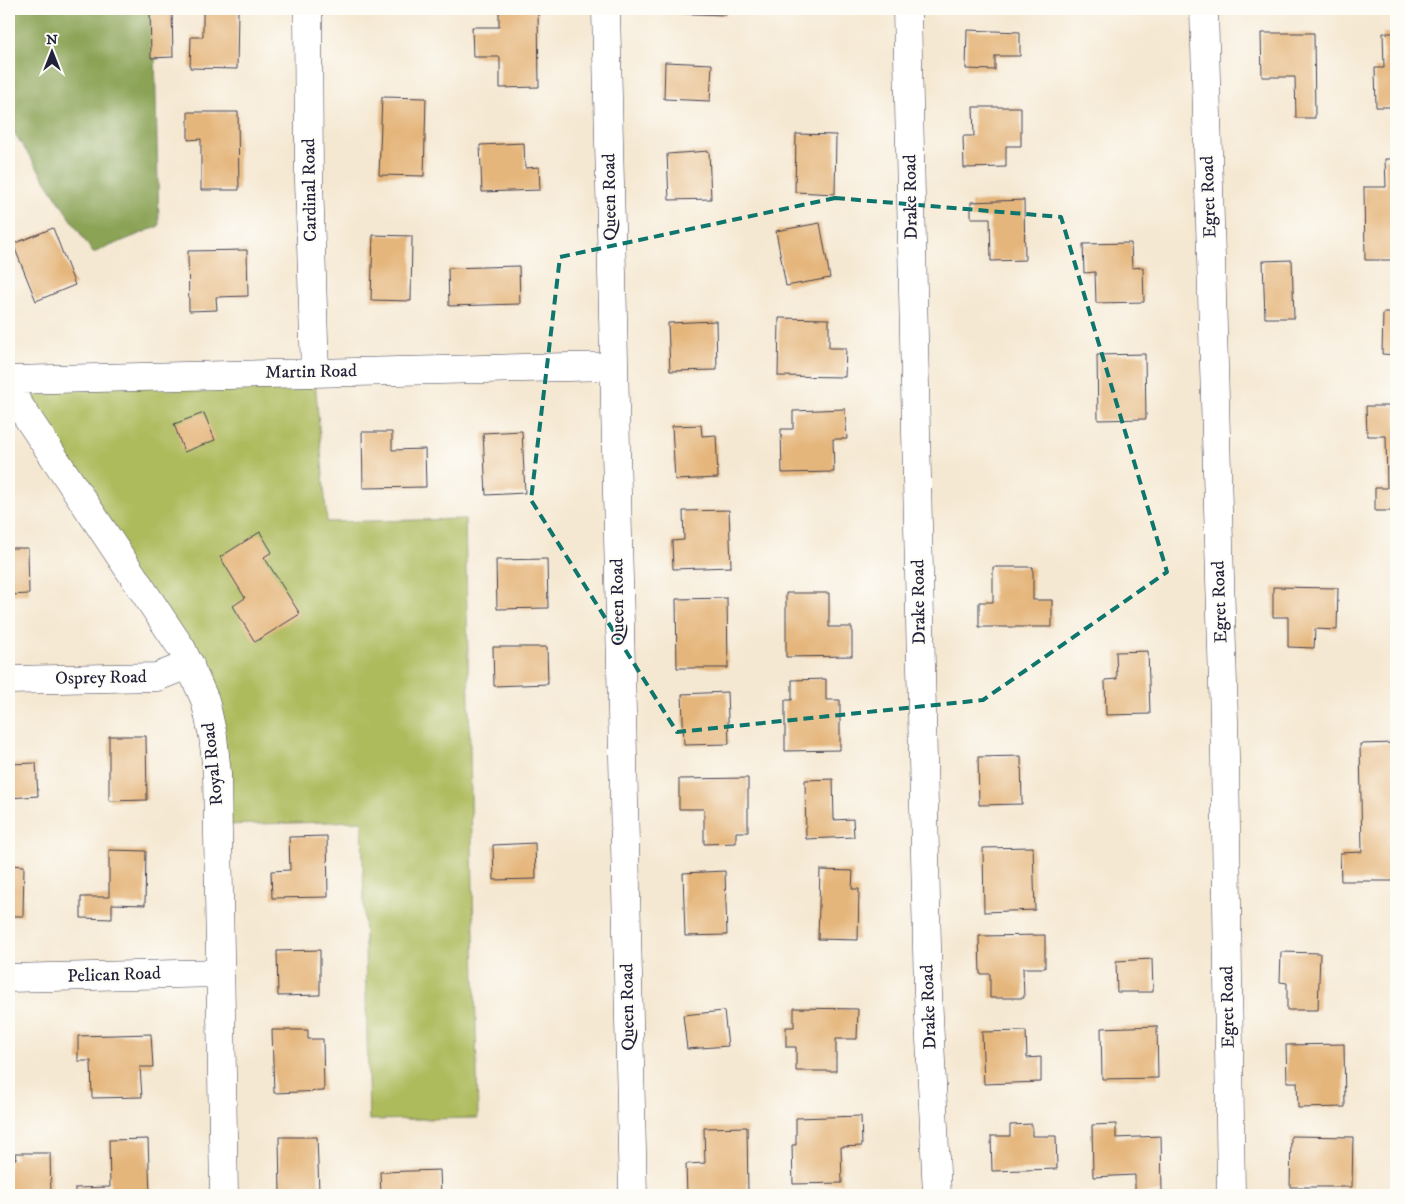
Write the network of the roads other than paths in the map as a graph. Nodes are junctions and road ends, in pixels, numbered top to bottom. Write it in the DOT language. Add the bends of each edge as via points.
graph roads {
  1 [pos="308,9"];
  2 [pos="606,9"];
  3 [pos="906,9"];
  4 [pos="1204,9"];
  5 [pos="613,366"];
  6 [pos="315,372"];
  7 [pos="9,380"];
  8 [pos="9,390"];
  9 [pos="190,664"];
  10 [pos="9,680"];
  11 [pos="220,973"];
  12 [pos="9,978"];
  13 [pos="224,1195"];
  14 [pos="632,1195"];
  15 [pos="937,1195"];
  16 [pos="1231,1195"];
  1 -- 6 [label="street, Cardinal Road"];
  2 -- 5 [label="street, Queen Road"];
  3 -- 15 [label="street, Drake Road" via="928,994"];
  4 -- 16 [label="street, Egret Road" via="1225,756"];
  5 -- 6 [label="street, Martin Road"];
  5 -- 14 [label="street, Queen Road"];
  6 -- 7 [label="street, Martin Road"];
  8 -- 9 [label="street, Royal Road"];
  9 -- 10 [label="street, Osprey Road" via="157,677"];
  9 -- 11 [label="street, Royal Road" via="205,700 214,736"];
  11 -- 12 [label="street, Pelican Road"];
  11 -- 13 [label="street, Royal Road"];
}
